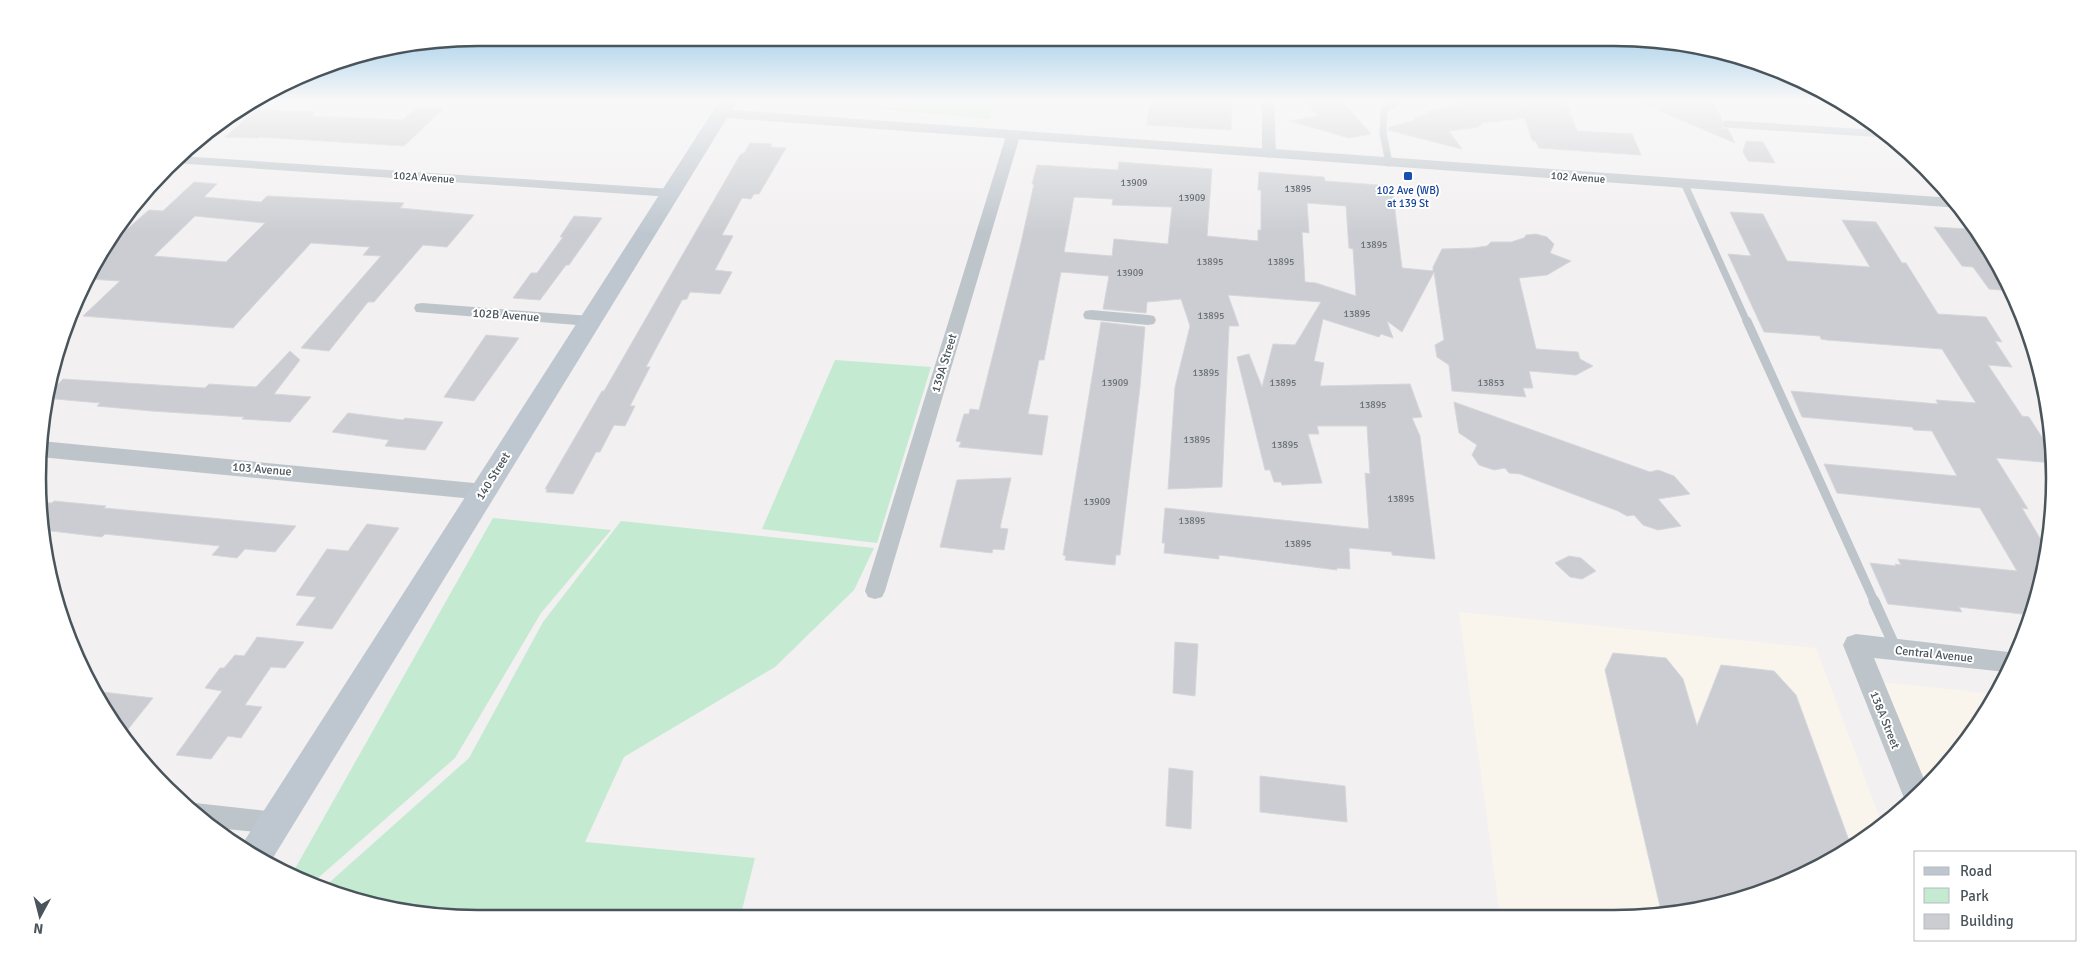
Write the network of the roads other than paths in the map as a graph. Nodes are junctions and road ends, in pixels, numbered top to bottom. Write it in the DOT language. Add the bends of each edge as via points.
graph roads {
  1 [pos="701,145"];
  2 [pos="1010,145"];
  3 [pos="1136,145"];
  4 [pos="1269,145"];
  5 [pos="1385,145"];
  6 [pos="1269,154"];
  7 [pos="185,161"];
  8 [pos="1389,163"];
  9 [pos="1685,185"];
  10 [pos="671,193"];
  11 [pos="1948,203"];
  12 [pos="422,308"];
  13 [pos="1091,315"];
  14 [pos="1148,320"];
  15 [pos="590,321"];
  16 [pos="47,450"];
  17 [pos="484,492"];
  18 [pos="875,591"];
  19 [pos="1856,645"];
  20 [pos="1896,650"];
  21 [pos="2005,661"];
  22 [pos="1914,788"];
  23 [pos="208,815"];
  24 [pos="276,823"];
  25 [pos="258,850"];
  1 -- 10 [label="main road, 140 Street"];
  2 -- 18 [label="street, 139A Street"];
  3 -- 6 [label="street, 102 Avenue"];
  4 -- 6 [label="street"];
  5 -- 8 [label="lane"];
  6 -- 8 [label="street, 102 Avenue"];
  7 -- 10 [label="street, 102A Avenue"];
  8 -- 9 [label="street, 102 Avenue"];
  9 -- 11 [label="street, 102 Avenue"];
  9 -- 20 [label="lane"];
  10 -- 15 [label="main road, 140 Street"];
  12 -- 15 [label="street, 102B Avenue"];
  13 -- 14 [label="street"];
  15 -- 17 [label="main road, 140 Street"];
  16 -- 17 [label="street, 103 Avenue"];
  17 -- 24 [label="main road, 140 Street"];
  19 -- 20 [label="street, Central Avenue"];
  19 -- 22 [label="street, 138A Street"];
  20 -- 21 [label="street, Central Avenue"];
  23 -- 24 [label="street"];
  24 -- 25 [label="main road, 140 Street"];
}
